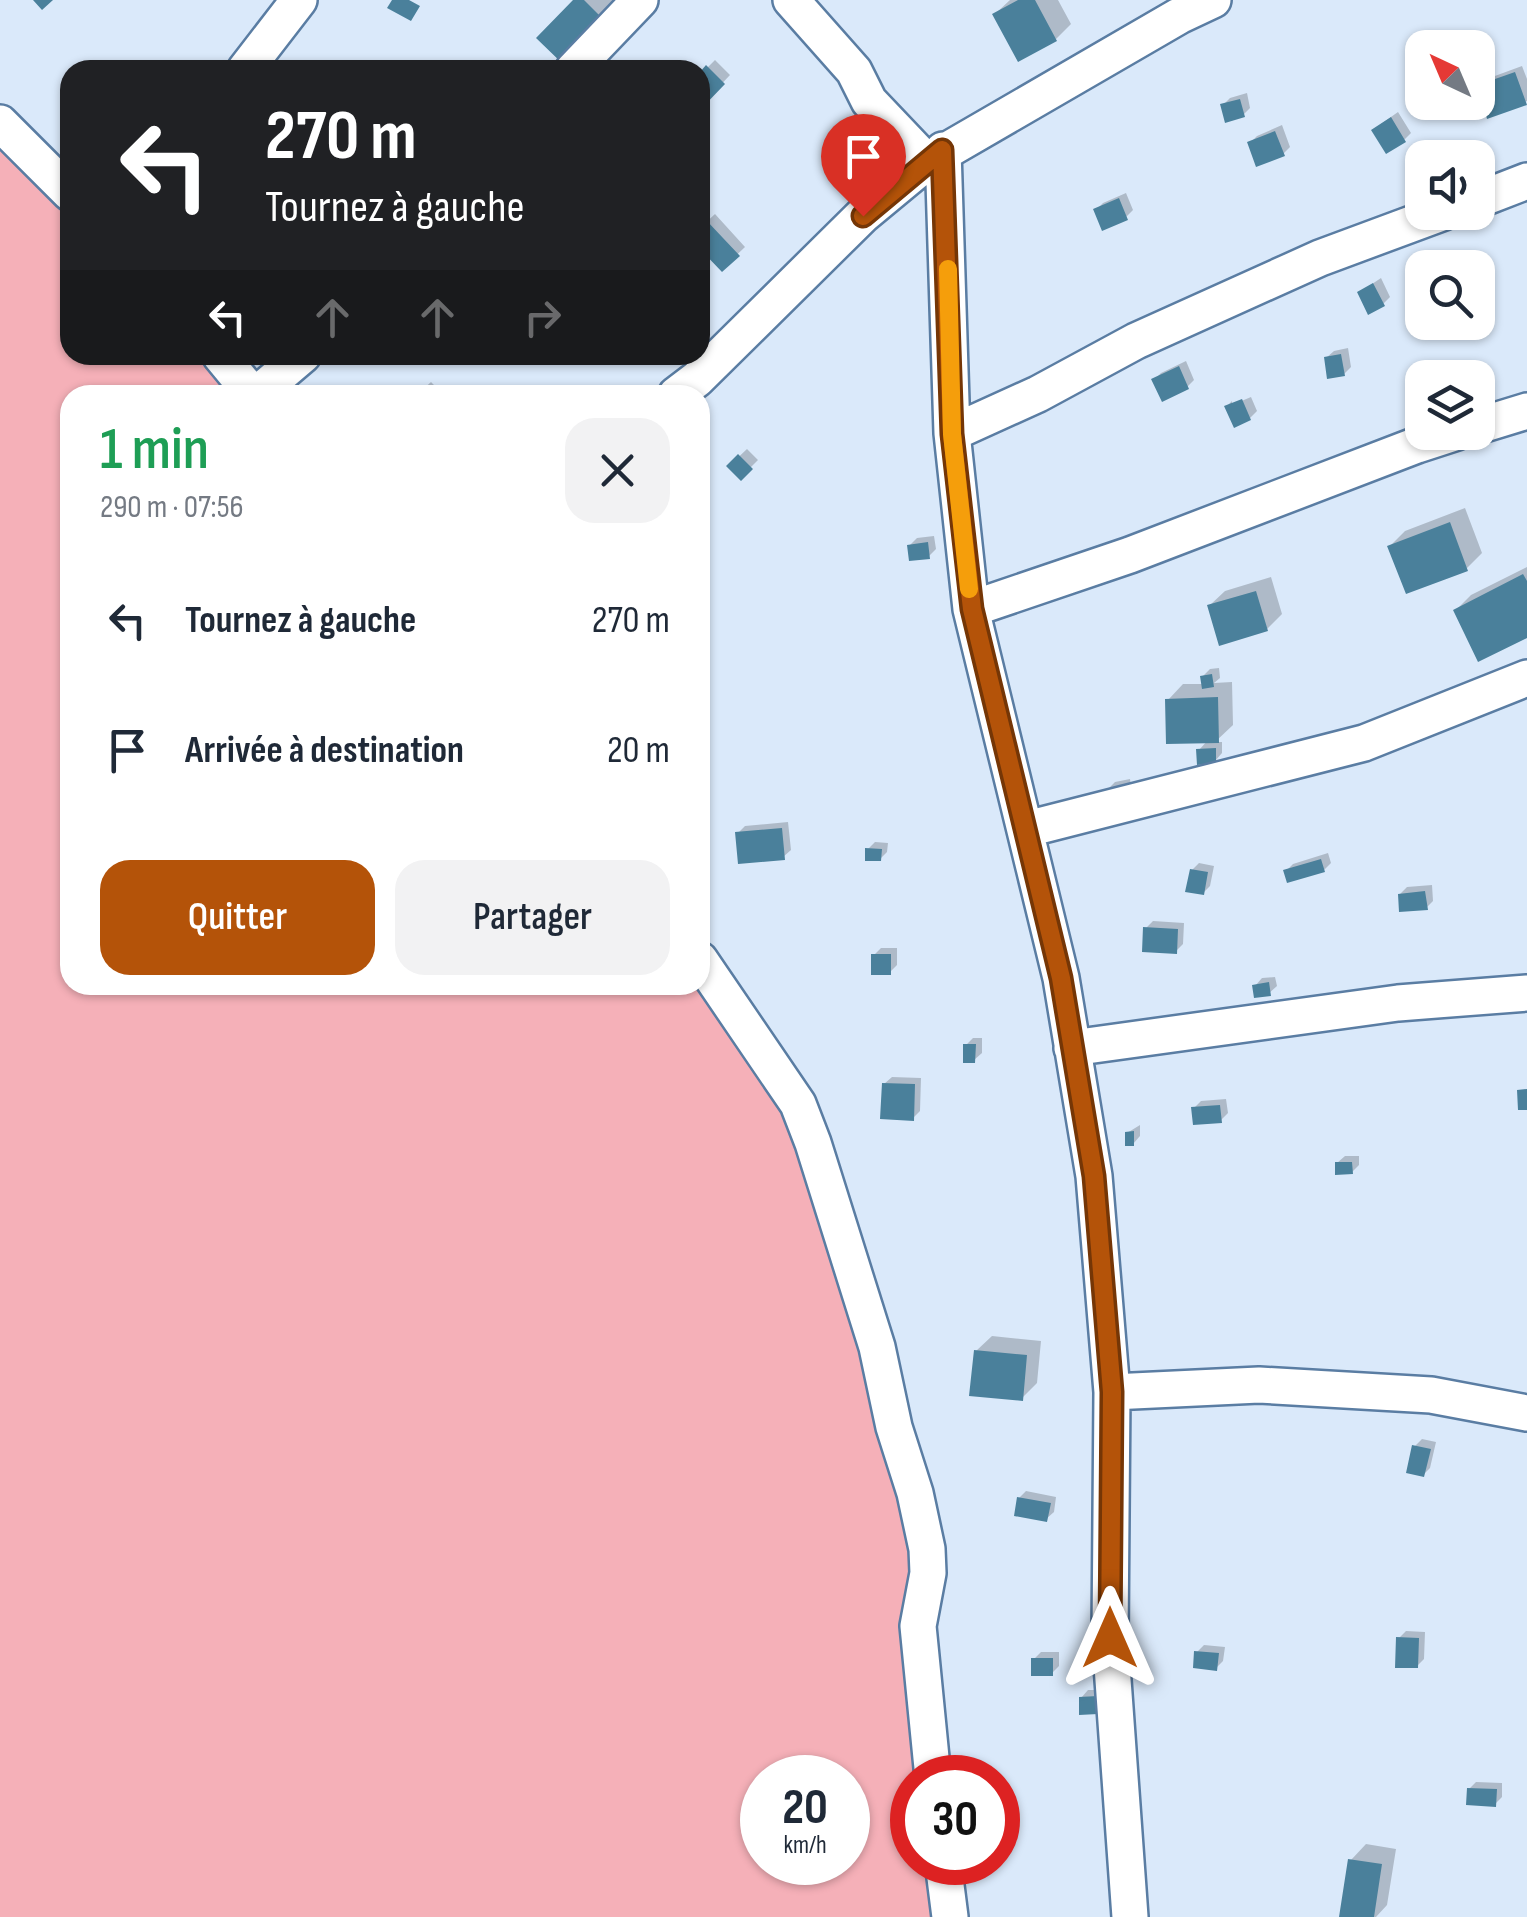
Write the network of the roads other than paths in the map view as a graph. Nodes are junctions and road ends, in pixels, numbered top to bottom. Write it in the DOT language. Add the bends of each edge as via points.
graph roads {
  1 [pos="300,0"];
  2 [pos="640,0"];
  3 [pos="791,0"];
  4 [pos="1213,0"];
  5 [pos="253,60"];
  6 [pos="582,60"];
  7 [pos="0,124"];
  8 [pos="934,156"];
  9 [pos="1527,181"];
  10 [pos="60,184"];
  11 [pos="1495,193"];
  12 [pos="1405,226"];
  13 [pos="229,365"];
  14 [pos="291,365"];
  15 [pos="246,385"];
  16 [pos="267,385"];
  17 [pos="689,385"];
  18 [pos="1527,411"];
  19 [pos="1495,421"];
  20 [pos="952,434"];
  21 [pos="1405,450"];
  22 [pos="972,609"];
  23 [pos="1527,678"];
  24 [pos="1027,829"];
  25 [pos="710,975"];
  26 [pos="1527,994"];
  27 [pos="1072,1048"];
  28 [pos="1112,1392"];
  29 [pos="1527,1413"];
  30 [pos="931,1755"];
  31 [pos="946,1885"];
  32 [pos="950,1917"];
  33 [pos="1130,1917"];
  1 -- 5 [label="street"];
  2 -- 6 [label="street"];
  3 -- 8 [label="street" via="854,71 869,100"];
  4 -- 8 [label="street"];
  7 -- 10 [label="street"];
  8 -- 17 [label="street"];
  8 -- 20 [label="street"];
  9 -- 11 [label="street"];
  12 -- 20 [label="street" via="1136,341"];
  13 -- 15 [label="street"];
  14 -- 16 [label="street"];
  18 -- 19 [label="street"];
  20 -- 22 [label="street"];
  21 -- 22 [label="street"];
  22 -- 24 [label="street"];
  23 -- 24 [label="street" via="1364,744"];
  24 -- 27 [label="street"];
  25 -- 30 [label="street" via="798,1104 877,1347 928,1549 919,1641"];
  26 -- 27 [label="street" via="1398,1003"];
  27 -- 28 [label="street" via="1094,1176"];
  28 -- 29 [label="street" via="1259,1385 1431,1396"];
  28 -- 33 [label="street" via="1110,1638"];
  31 -- 32 [label="street"];
}
